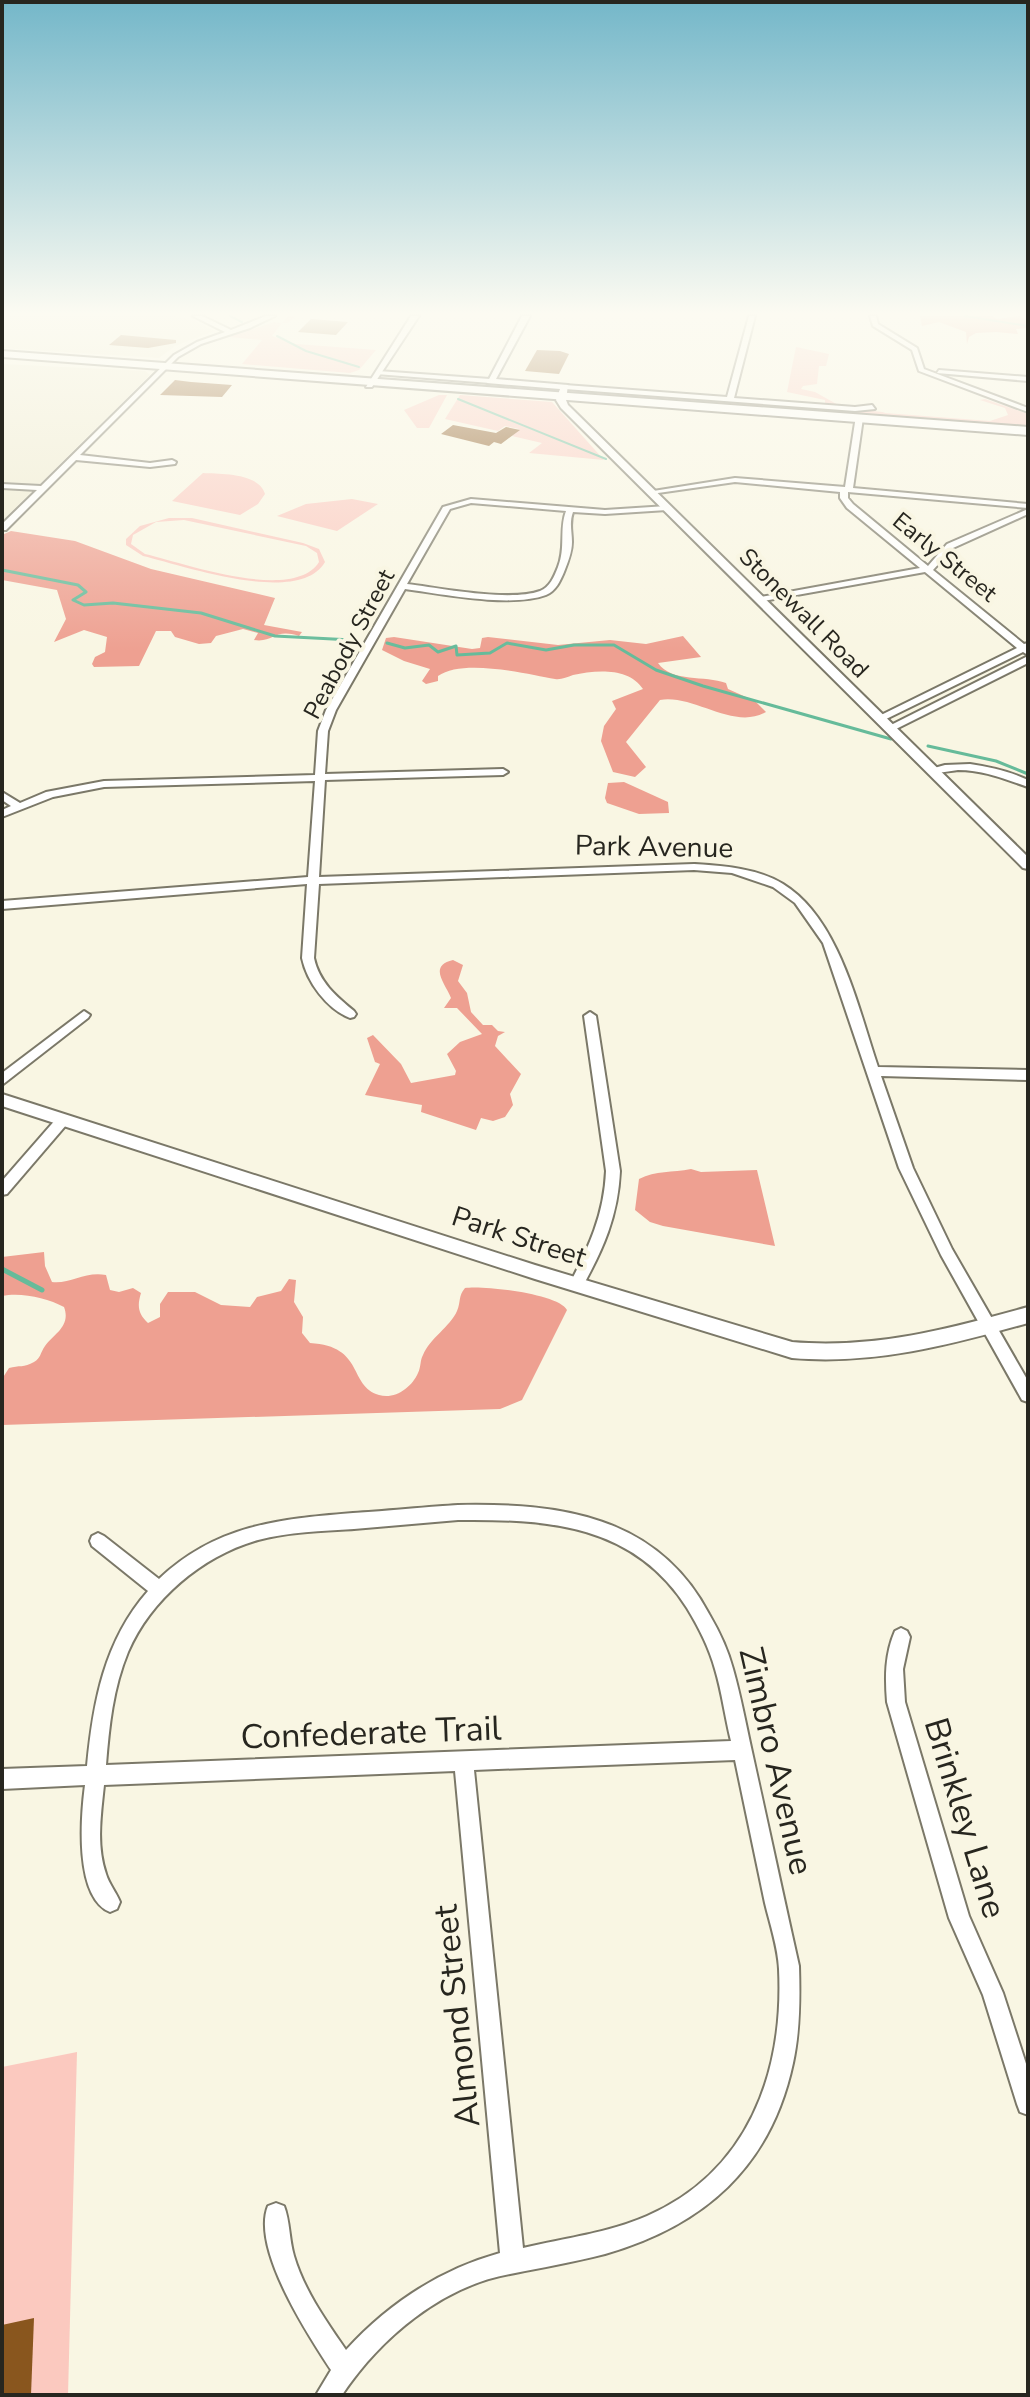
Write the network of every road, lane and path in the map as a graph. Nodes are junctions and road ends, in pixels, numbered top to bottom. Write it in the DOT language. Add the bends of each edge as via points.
graph roads {
  1 [pos="103,428"];
  2 [pos="586,428"];
  3 [pos="857,428"];
  4 [pos="953,428"];
  5 [pos="1028,434"];
  6 [pos="74,457"];
  7 [pos="172,462"];
  8 [pos="2,486"];
  9 [pos="43,488"];
  10 [pos="846,490"];
  11 [pos="651,492"];
  12 [pos="667,508"];
  13 [pos="1028,509"];
  14 [pos="570,510"];
  15 [pos="3,528"];
  16 [pos="929,569"];
  17 [pos="402,586"];
  18 [pos="761,600"];
  19 [pos="1026,649"];
  20 [pos="1028,659"];
  21 [pos="885,724"];
  22 [pos="932,770"];
  23 [pos="503,772"];
  24 [pos="319,777"];
  25 [pos="1028,784"];
  26 [pos="2,795"];
  27 [pos="17,806"];
  28 [pos="2,814"];
  29 [pos="1028,865"];
  30 [pos="313,880"];
  31 [pos="2,905"];
  32 [pos="350,1014"];
  33 [pos="84,1015"];
  34 [pos="590,1016"];
  35 [pos="875,1071"];
  36 [pos="1028,1075"];
  37 [pos="2,1080"];
  38 [pos="2,1100"];
  39 [pos="62,1121"];
  40 [pos="2,1190"];
  41 [pos="576,1285"];
  42 [pos="1028,1315"];
  43 [pos="989,1326"];
  44 [pos="1028,1395"];
  45 [pos="98,1541"];
  46 [pos="159,1590"];
  47 [pos="901,1637"];
  48 [pos="742,1750"];
  49 [pos="464,1761"];
  50 [pos="95,1774"];
  51 [pos="2,1779"];
  52 [pos="110,1902"];
  53 [pos="1028,2104"];
  54 [pos="276,2214"];
  55 [pos="513,2263"];
  56 [pos="344,2369"];
  57 [pos="328,2395"];
  1 -- 6 [label="street"];
  2 -- 11 [label="street, Stonewall Road"];
  3 -- 10 [label="street"];
  4 -- 5 [label="main road"];
  6 -- 7 [label="street" via="150,465"];
  6 -- 9 [label="street"];
  8 -- 9 [label="street"];
  9 -- 15 [label="street"];
  10 -- 11 [label="street" via="735,480"];
  10 -- 13 [label="street"];
  10 -- 16 [label="street, Early Street" via="850,506"];
  11 -- 12 [label="street, Stonewall Road"];
  12 -- 14 [label="street, Peabody Street"];
  12 -- 18 [label="street, Stonewall Road"];
  13 -- 16 [label="street" via="949,547"];
  14 -- 17 [label="street, Peabody Street" via="475,501 451,505"];
  14 -- 17 [label="street" via="564,526 568,550 552,589 543,595 517,598"];
  16 -- 18 [label="street"];
  16 -- 19 [label="street, Early Street"];
  17 -- 24 [label="street, Peabody Street" via="325,722"];
  18 -- 21 [label="street, Stonewall Road"];
  19 -- 21 [label="street"];
  20 -- 21 [label="street"];
  21 -- 22 [label="street, Stonewall Road"];
  22 -- 25 [label="street" via="983,768"];
  22 -- 29 [label="street, Stonewall Road"];
  23 -- 24 [label="street"];
  24 -- 27 [label="street" via="104,784"];
  24 -- 30 [label="street, Peabody Street"];
  26 -- 27 [label="street"];
  27 -- 28 [label="street"];
  30 -- 31 [label="street, Park Avenue"];
  30 -- 32 [label="street, Peabody Street" via="309,967 322,988"];
  30 -- 35 [label="street, Park Avenue" via="694,867 763,879 799,901 829,943"];
  33 -- 37 [label="street"];
  34 -- 41 [label="street" via="613,1193 604,1234"];
  35 -- 36 [label="street"];
  35 -- 43 [label="street, Park Avenue" via="903,1163"];
  38 -- 39 [label="street, Park Street"];
  39 -- 40 [label="street"];
  39 -- 41 [label="street, Park Street"];
  41 -- 43 [label="street, Park Street" via="762,1343 823,1354 885,1352"];
  42 -- 43 [label="street, Park Street"];
  43 -- 44 [label="street, Park Avenue"];
  45 -- 46 [label="street"];
  46 -- 48 [label="street, Zimbro Avenue" via="218,1547 272,1528 463,1515 525,1514 578,1521 629,1541 681,1584 713,1637"];
  46 -- 50 [label="street, Zimbro Avenue" via="124,1636 111,1669 101,1705"];
  47 -- 53 [label="street, Brinkley Lane" via="894,1669 896,1702 959,1918 993,1993"];
  48 -- 49 [label="street, Confederate Trail"];
  48 -- 55 [label="street, Zimbro Avenue" via="789,1966 791,1999 778,2090 761,2129 724,2180 661,2223"];
  49 -- 50 [label="street, Confederate Trail"];
  49 -- 55 [label="street, Almond Street"];
  50 -- 51 [label="street, Confederate Trail"];
  50 -- 52 [label="street, Zimbro Avenue" via="89,1846 99,1888"];
  54 -- 56 [label="street" via="283,2262"];
  55 -- 56 [label="street, Zimbro Avenue" via="436,2291 390,2322"];
  56 -- 57 [label="street, Zimbro Avenue"];
}
